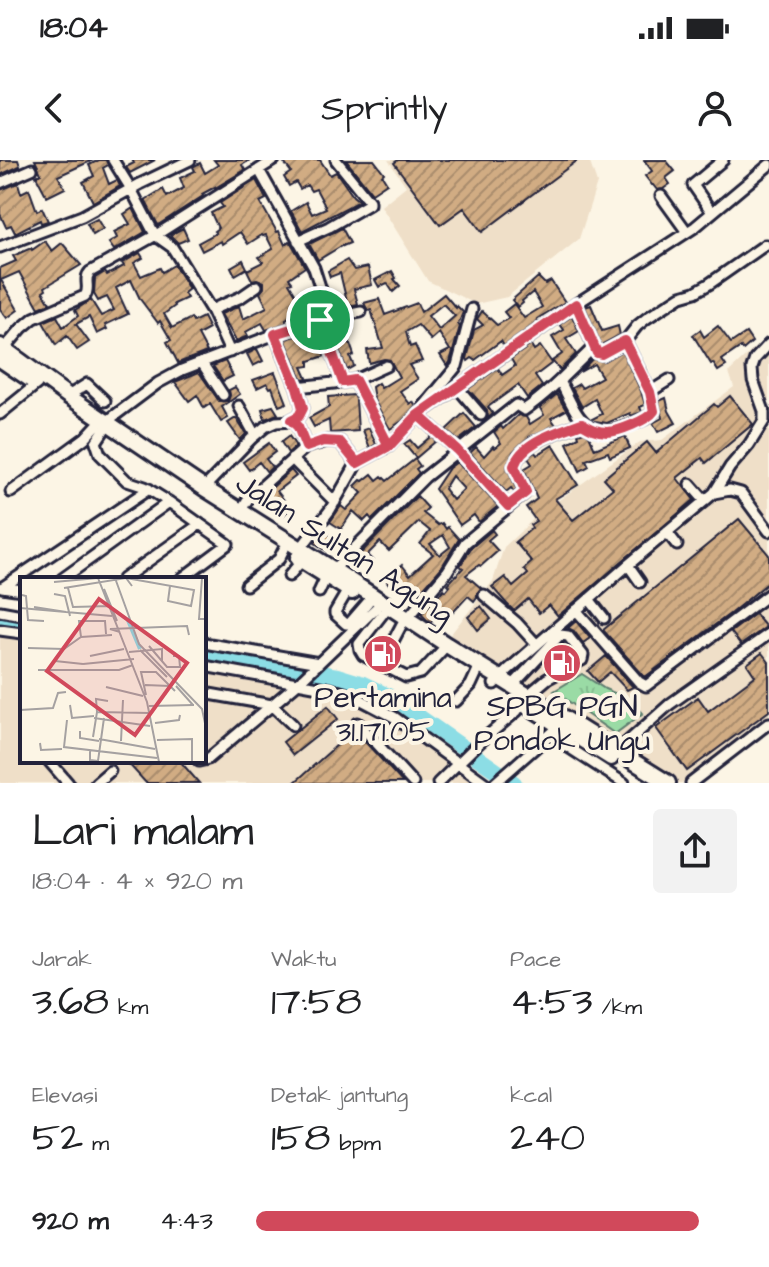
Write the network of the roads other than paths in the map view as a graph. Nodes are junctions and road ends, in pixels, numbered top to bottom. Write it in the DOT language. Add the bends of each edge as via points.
graph roads {
  1 [pos="113,160"];
  2 [pos="190,160"];
  3 [pos="274,160"];
  4 [pos="336,160"];
  5 [pos="723,160"];
  6 [pos="769,165"];
  7 [pos="32,169"];
  8 [pos="259,170"];
  9 [pos="0,183"];
  10 [pos="131,189"];
  11 [pos="661,196"];
  12 [pos="711,211"];
  13 [pos="687,232"];
  14 [pos="156,235"];
  15 [pos="298,241"];
  16 [pos="765,245"];
  17 [pos="0,247"];
  18 [pos="257,286"];
  19 [pos="576,304"];
  20 [pos="472,309"];
  21 [pos="211,310"];
  22 [pos="361,312"];
  23 [pos="325,319"];
  24 [pos="275,334"];
  25 [pos="625,341"];
  26 [pos="769,344"];
  27 [pos="594,347"];
  28 [pos="1,351"];
  29 [pos="230,352"];
  30 [pos="202,363"];
  31 [pos="386,366"];
  32 [pos="355,380"];
  33 [pos="669,380"];
  34 [pos="560,381"];
  35 [pos="343,382"];
  36 [pos="37,384"];
  37 [pos="297,387"];
  38 [pos="457,387"];
  39 [pos="650,392"];
  40 [pos="223,395"];
  41 [pos="68,396"];
  42 [pos="105,401"];
  43 [pos="239,406"];
  44 [pos="0,414"];
  45 [pos="418,415"];
  46 [pos="481,415"];
  47 [pos="291,420"];
  48 [pos="582,423"];
  49 [pos="103,426"];
  50 [pos="255,435"];
  51 [pos="389,446"];
  52 [pos="306,447"];
  53 [pos="457,450"];
  54 [pos="292,459"];
  55 [pos="357,463"];
  56 [pos="690,484"];
  57 [pos="204,488"];
  58 [pos="149,489"];
  59 [pos="11,492"];
  60 [pos="714,493"];
  61 [pos="705,501"];
  62 [pos="169,502"];
  63 [pos="335,502"];
  64 [pos="508,506"];
  65 [pos="241,510"];
  66 [pos="200,524"];
  67 [pos="769,531"];
  68 [pos="667,532"];
  69 [pos="677,545"];
  70 [pos="297,551"];
  71 [pos="628,565"];
  72 [pos="330,573"];
  73 [pos="289,576"];
  74 [pos="65,577"];
  75 [pos="126,577"];
  76 [pos="184,577"];
  77 [pos="640,582"];
  78 [pos="246,585"];
  79 [pos="1,586"];
  80 [pos="348,590"];
  81 [pos="319,592"];
  82 [pos="769,594"];
  83 [pos="484,595"];
  84 [pos="589,599"];
  85 [pos="376,607"];
  86 [pos="576,610"];
  87 [pos="0,611"];
  88 [pos="20,615"];
  89 [pos="604,618"];
  90 [pos="405,621"];
  91 [pos="0,630"];
  92 [pos="20,633"];
  93 [pos="769,634"];
  94 [pos="206,643"];
  95 [pos="537,645"];
  96 [pos="444,647"];
  97 [pos="381,664"];
  98 [pos="206,666"];
  99 [pos="315,666"];
  100 [pos="477,672"];
  101 [pos="301,680"];
  102 [pos="502,683"];
  103 [pos="206,693"];
  104 [pos="525,699"];
  105 [pos="456,701"];
  106 [pos="272,705"];
  107 [pos="358,723"];
  108 [pos="563,723"];
  109 [pos="769,723"];
  110 [pos="293,725"];
  111 [pos="574,736"];
  112 [pos="614,754"];
  113 [pos="206,759"];
  114 [pos="462,761"];
  115 [pos="51,763"];
  116 [pos="110,771"];
  117 [pos="68,783"];
  118 [pos="96,783"];
  119 [pos="413,783"];
  120 [pos="438,783"];
  121 [pos="485,783"];
  122 [pos="495,783"];
  123 [pos="624,783"];
  124 [pos="652,783"];
  125 [pos="668,783"];
  126 [pos="691,783"];
  1 -- 10 [label="street"];
  2 -- 10 [label="street"];
  3 -- 8 [label="street"];
  4 -- 15 [label="street" via="369,204"];
  5 -- 12 [label="street" via="693,185"];
  6 -- 12 [label="street"];
  7 -- 9 [label="street"];
  8 -- 14 [label="street"];
  8 -- 15 [label="street"];
  10 -- 14 [label="street"];
  10 -- 17 [label="street" via="74,220"];
  11 -- 13 [label="street"];
  12 -- 13 [label="street"];
  13 -- 19 [label="street"];
  14 -- 21 [label="street" via="172,247"];
  14 -- 28 [label="street" via="90,272 87,294 34,318"];
  15 -- 23 [label="street" via="314,268"];
  16 -- 25 [label="street" via="640,323"];
  18 -- 21 [label="street"];
  19 -- 27 [label="street"];
  19 -- 38 [label="street"];
  20 -- 45 [label="street" via="457,366"];
  21 -- 29 [label="street"];
  22 -- 23 [label="street"];
  23 -- 24 [label="street"];
  23 -- 35 [label="street"];
  24 -- 29 [label="street"];
  24 -- 37 [label="street"];
  25 -- 27 [label="street" via="601,354"];
  25 -- 39 [label="street"];
  26 -- 60 [label="street" via="752,368 764,421"];
  27 -- 34 [label="street"];
  28 -- 36 [label="highway, Jalan Sultan Agung"];
  28 -- 41 [label="highway, Jalan Sultan Agung"];
  29 -- 30 [label="street"];
  30 -- 40 [label="street"];
  30 -- 49 [label="street" via="158,383"];
  31 -- 32 [label="street"];
  32 -- 35 [label="street"];
  32 -- 51 [label="street"];
  33 -- 39 [label="street"];
  34 -- 48 [label="street"];
  34 -- 53 [label="street" via="525,409 516,405"];
  35 -- 37 [label="street"];
  36 -- 44 [label="street"];
  36 -- 49 [label="highway, Jalan Sultan Agung"];
  37 -- 47 [label="street" via="303,408"];
  38 -- 45 [label="street"];
  38 -- 46 [label="street"];
  39 -- 48 [label="street" via="650,417 610,432"];
  41 -- 42 [label="street" via="87,384"];
  41 -- 49 [label="highway, Jalan Sultan Agung"];
  43 -- 50 [label="street"];
  45 -- 51 [label="street"];
  45 -- 53 [label="street"];
  47 -- 50 [label="street" via="271,423"];
  47 -- 52 [label="street"];
  48 -- 64 [label="street" via="520,454 514,466 526,492"];
  49 -- 57 [label="highway, Jalan Sultan Agung"];
  49 -- 58 [label="street" via="96,442 100,454 127,481"];
  49 -- 59 [label="street"];
  49 -- 70 [label="highway, Jalan Sultan Agung" via="201,496"];
  50 -- 57 [label="street"];
  51 -- 55 [label="street"];
  52 -- 54 [label="street"];
  52 -- 55 [label="street" via="340,442"];
  53 -- 64 [label="street"];
  53 -- 72 [label="street"];
  54 -- 63 [label="street"];
  54 -- 65 [label="street"];
  55 -- 63 [label="street"];
  56 -- 61 [label="street"];
  57 -- 65 [label="highway, Jalan Sultan Agung"];
  58 -- 62 [label="street"];
  58 -- 79 [label="street"];
  60 -- 61 [label="street"];
  60 -- 67 [label="street" via="741,493"];
  61 -- 68 [label="street"];
  62 -- 66 [label="street"];
  62 -- 74 [label="street"];
  63 -- 70 [label="street"];
  64 -- 90 [label="street" via="465,543"];
  65 -- 70 [label="highway, Jalan Sultan Agung"];
  66 -- 75 [label="street"];
  66 -- 76 [label="street" via="228,545"];
  68 -- 69 [label="street"];
  68 -- 71 [label="street"];
  70 -- 72 [label="highway, Jalan Sultan Agung"];
  70 -- 73 [label="street"];
  70 -- 78 [label="street"];
  71 -- 77 [label="street"];
  71 -- 84 [label="street"];
  72 -- 80 [label="highway, Jalan Sultan Agung"];
  72 -- 81 [label="street"];
  72 -- 90 [label="highway, Jalan Sultan Agung"];
  80 -- 85 [label="highway, Jalan Sultan Agung"];
  80 -- 85 [label="street" via="335,612 346,624"];
  82 -- 86 [label="street" via="646,686"];
  83 -- 95 [label="street"];
  84 -- 86 [label="street"];
  84 -- 89 [label="street"];
  85 -- 90 [label="highway, Jalan Sultan Agung"];
  85 -- 97 [label="street" via="359,647"];
  85 -- 99 [label="street"];
  86 -- 95 [label="street"];
  87 -- 88 [label="street"];
  90 -- 96 [label="highway, Jalan Sultan Agung"];
  90 -- 97 [label="street"];
  91 -- 92 [label="street"];
  93 -- 112 [label="street" via="670,704"];
  94 -- 99 [label="street"];
  95 -- 102 [label="street"];
  96 -- 97 [label="street" via="415,675 406,677"];
  96 -- 100 [label="highway, Jalan Sultan Agung"];
  96 -- 102 [label="highway, Jalan Sultan Agung"];
  98 -- 101 [label="street"];
  99 -- 101 [label="street"];
  100 -- 102 [label="highway, Jalan Sultan Agung"];
  100 -- 105 [label="street"];
  101 -- 106 [label="street"];
  101 -- 114 [label="street" via="374,705"];
  102 -- 104 [label="highway, Jalan Sultan Agung"];
  102 -- 104 [label="street" via="560,635 568,636 582,660 547,679"];
  103 -- 106 [label="street"];
  104 -- 108 [label="highway, Jalan Sultan Agung"];
  104 -- 114 [label="street"];
  106 -- 110 [label="street"];
  106 -- 113 [label="street"];
  107 -- 119 [label="street"];
  108 -- 111 [label="highway, Jalan Sultan Agung"];
  108 -- 112 [label="highway, Jalan Sultan Agung"];
  108 -- 122 [label="street"];
  109 -- 126 [label="street"];
  111 -- 112 [label="highway, Jalan Sultan Agung"];
  111 -- 123 [label="street" via="565,745"];
  112 -- 124 [label="highway, Jalan Sultan Agung"];
  112 -- 125 [label="highway, Jalan Sultan Agung"];
  114 -- 120 [label="street"];
  114 -- 121 [label="street"];
  115 -- 117 [label="street"];
  116 -- 118 [label="street"];
}
